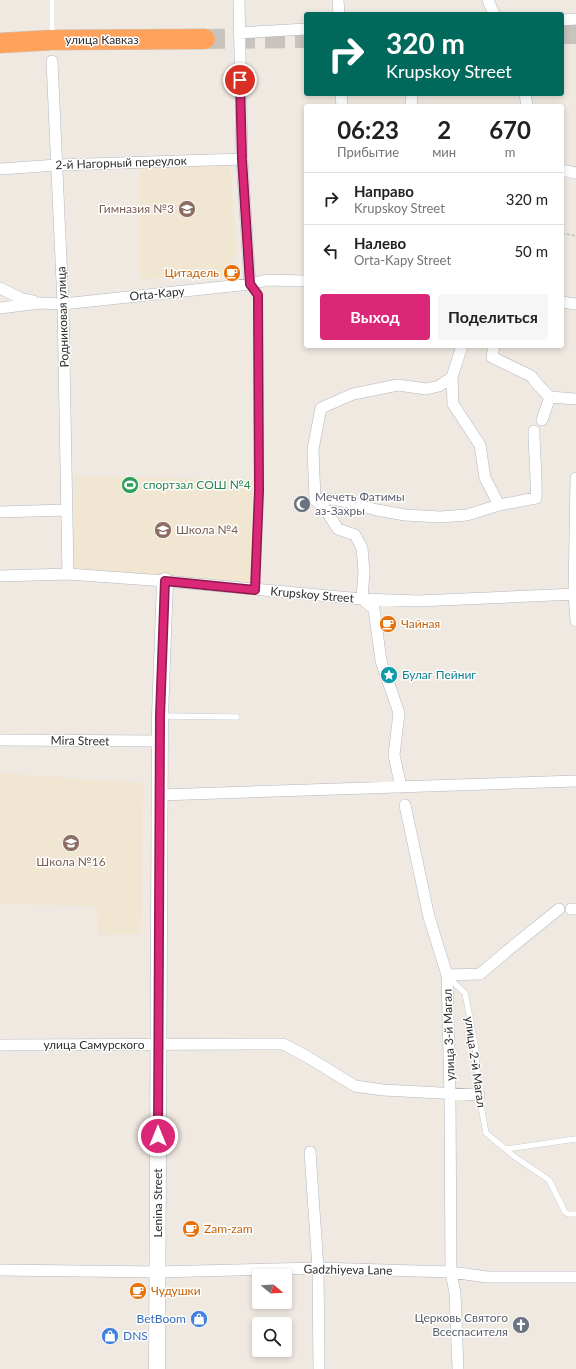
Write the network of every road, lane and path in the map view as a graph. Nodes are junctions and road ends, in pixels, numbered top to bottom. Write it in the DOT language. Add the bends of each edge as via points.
graph roads {
  1 [pos="52,0"];
  2 [pos="239,0"];
  3 [pos="338,0"];
  4 [pos="488,0"];
  5 [pos="339,12"];
  6 [pos="493,12"];
  7 [pos="576,19"];
  8 [pos="564,20"];
  9 [pos="304,29"];
  10 [pos="239,33"];
  11 [pos="205,39"];
  12 [pos="52,40"];
  13 [pos="0,43"];
  14 [pos="52,61"];
  15 [pos="242,159"];
  16 [pos="57,165"];
  17 [pos="0,169"];
  18 [pos="564,170"];
  19 [pos="576,173"];
  20 [pos="564,233"];
  21 [pos="576,236"];
  22 [pos="304,282"];
  23 [pos="250,284"];
  24 [pos="0,288"];
  25 [pos="564,302"];
  26 [pos="40,303"];
  27 [pos="63,304"];
  28 [pos="576,304"];
  29 [pos="0,308"];
  30 [pos="461,348"];
  31 [pos="494,348"];
  32 [pos="452,377"];
  33 [pos="550,397"];
  34 [pos="576,399"];
  35 [pos="542,420"];
  36 [pos="534,431"];
  37 [pos="576,478"];
  38 [pos="315,500"];
  39 [pos="499,504"];
  40 [pos="66,510"];
  41 [pos="0,512"];
  42 [pos="68,574"];
  43 [pos="0,576"];
  44 [pos="165,581"];
  45 [pos="255,590"];
  46 [pos="575,594"];
  47 [pos="362,599"];
  48 [pos="576,621"];
  49 [pos="160,716"];
  50 [pos="237,716"];
  51 [pos="0,740"];
  52 [pos="160,741"];
  53 [pos="576,781"];
  54 [pos="401,787"];
  55 [pos="160,794"];
  56 [pos="405,805"];
  57 [pos="559,909"];
  58 [pos="447,975"];
  59 [pos="158,1045"];
  60 [pos="0,1046"];
  61 [pos="450,1094"];
  62 [pos="479,1095"];
  63 [pos="576,1139"];
  64 [pos="506,1149"];
  65 [pos="310,1152"];
  66 [pos="576,1214"];
  67 [pos="318,1268"];
  68 [pos="0,1270"];
  69 [pos="157,1272"];
  70 [pos="451,1272"];
  71 [pos="576,1277"];
  72 [pos="157,1369"];
  73 [pos="319,1369"];
  74 [pos="458,1369"];
  1 -- 12 [label="lane"];
  2 -- 10 [label="street"];
  3 -- 5 [label="street"];
  4 -- 6 [label="street"];
  7 -- 8 [label="street"];
  9 -- 10 [label="street"];
  10 -- 15 [label="street"];
  11 -- 12 [label="highway, улица Кавказ"];
  12 -- 13 [label="highway, улица Кавказ"];
  14 -- 16 [label="street, Родниковая улица"];
  15 -- 16 [label="street, 2-й Нагорный переулок"];
  15 -- 23 [label="street"];
  16 -- 17 [label="street, 2-й Нагорный переулок"];
  16 -- 27 [label="street, Родниковая улица"];
  18 -- 19 [label="street"];
  20 -- 21 [label="path"];
  22 -- 23 [label="street, Orta-Kapy" via="267,280"];
  23 -- 27 [label="street, Orta-Kapy"];
  23 -- 45 [label="lane" via="258,295 259,491"];
  24 -- 26 [label="street" via="22,299"];
  25 -- 28 [label="street"];
  26 -- 27 [label="street, Orta-Kapy"];
  26 -- 29 [label="street"];
  27 -- 40 [label="street, Родниковая улица"];
  30 -- 32 [label="street"];
  31 -- 33 [label="street" via="492,358 531,376"];
  32 -- 38 [label="street" via="439,386 426,389 398,385 353,394 321,408 313,449"];
  32 -- 39 [label="street" via="453,404 480,445 485,478"];
  33 -- 34 [label="street"];
  33 -- 35 [label="street"];
  36 -- 39 [label="street" via="536,498"];
  37 -- 46 [label="street"];
  38 -- 39 [label="street" via="332,499 405,515 440,517 467,515"];
  38 -- 47 [label="street" via="323,506 338,529 355,535 362,548"];
  40 -- 41 [label="street"];
  40 -- 42 [label="street, Родниковая улица"];
  42 -- 43 [label="street, Krupskoy Street"];
  42 -- 44 [label="street, Krupskoy Street"];
  44 -- 45 [label="street, Krupskoy Street"];
  44 -- 49 [label="street, Lenina Street"];
  45 -- 47 [label="street, Krupskoy Street"];
  46 -- 47 [label="street, Krupskoy Street" via="418,601"];
  46 -- 48 [label="street"];
  47 -- 54 [label="street" via="374,609 381,661 399,713 394,755"];
  49 -- 50 [label="lane"];
  49 -- 52 [label="street, Lenina Street"];
  51 -- 52 [label="street, Mira Street"];
  52 -- 55 [label="street, Lenina Street"];
  53 -- 54 [label="street"];
  54 -- 55 [label="street"];
  55 -- 59 [label="street, Lenina Street"];
  56 -- 58 [label="street, улица 2-й Магал" via="429,917"];
  57 -- 58 [label="street" via="480,974"];
  58 -- 61 [label="street, улица 3-й Магал"];
  58 -- 62 [label="lane, улица 2-й Магал" via="464,993 475,1044"];
  59 -- 60 [label="street, улица Самурского"];
  59 -- 61 [label="street, улица Самурского" via="284,1044 355,1086"];
  59 -- 69 [label="street, Lenina Street"];
  61 -- 62 [label="street"];
  61 -- 70 [label="street"];
  62 -- 64 [label="lane, улица 2-й Магал" via="486,1133"];
  63 -- 64 [label="lane"];
  64 -- 66 [label="lane, улица 2-й Магал" via="549,1180 564,1212"];
  65 -- 67 [label="street"];
  67 -- 69 [label="street, Gadzhiyeva Lane"];
  67 -- 70 [label="street, Gadzhiyeva Lane"];
  67 -- 73 [label="street"];
  68 -- 69 [label="street, Gadzhiyeva Lane"];
  69 -- 72 [label="street, Lenina Street"];
  70 -- 71 [label="street, Gadzhiyeva Lane" via="486,1277"];
  70 -- 74 [label="street" via="455,1293"];
}
